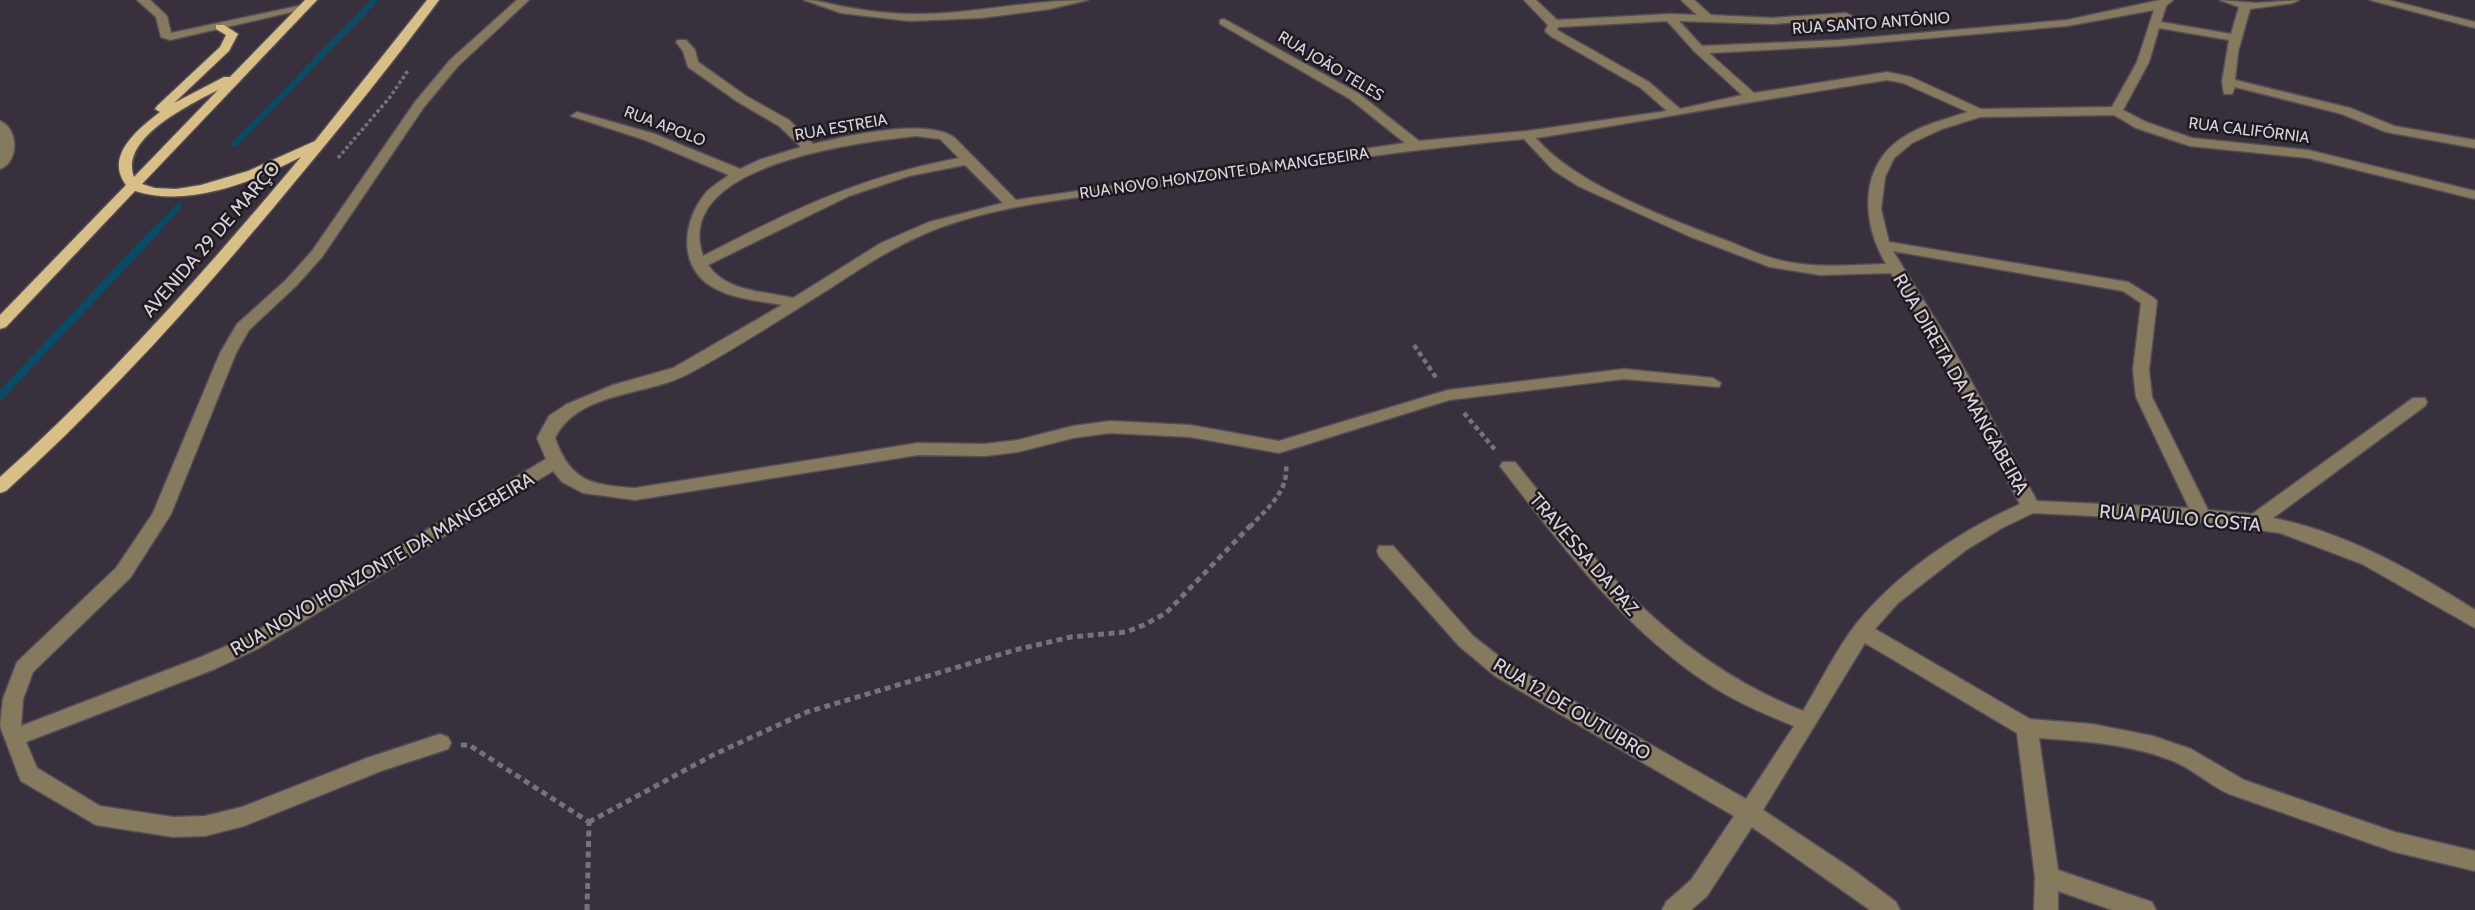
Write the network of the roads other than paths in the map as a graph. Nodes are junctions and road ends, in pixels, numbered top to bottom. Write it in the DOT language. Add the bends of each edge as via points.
graph roads {
  1 [pos="142,0"];
  2 [pos="433,0"];
  3 [pos="523,0"];
  4 [pos="810,0"];
  5 [pos="1082,0"];
  6 [pos="1530,0"];
  7 [pos="1687,0"];
  8 [pos="2226,0"];
  9 [pos="2293,0"];
  10 [pos="2376,0"];
  11 [pos="2164,2"];
  12 [pos="307,4"];
  13 [pos="2245,5"];
  14 [pos="1846,16"];
  15 [pos="1670,17"];
  16 [pos="1707,18"];
  17 [pos="1224,22"];
  18 [pos="1554,23"];
  19 [pos="2155,24"];
  20 [pos="2475,25"];
  21 [pos="220,27"];
  22 [pos="2236,38"];
  23 [pos="682,42"];
  24 [pos="1699,50"];
  25 [pos="244,72"];
  26 [pos="1751,97"];
  27 [pos="2116,111"];
  28 [pos="1677,113"];
  29 [pos="1979,113"];
  30 [pos="577,116"];
  31 [pos="340,120"];
  32 [pos="153,123"];
  33 [pos="0,125"];
  34 [pos="1527,135"];
  35 [pos="2475,144"];
  36 [pos="1416,145"];
  37 [pos="810,148"];
  38 [pos="969,160"];
  39 [pos="0,165"];
  40 [pos="739,174"];
  41 [pos="133,186"];
  42 [pos="2475,195"];
  43 [pos="1012,204"];
  44 [pos="1882,245"];
  45 [pos="699,264"];
  46 [pos="1895,268"];
  47 [pos="793,303"];
  48 [pos="0,324"];
  49 [pos="1713,383"];
  50 [pos="2420,402"];
  51 [pos="554,463"];
  52 [pos="1509,466"];
  53 [pos="0,487"];
  54 [pos="2031,507"];
  55 [pos="2203,517"];
  56 [pos="2256,521"];
  57 [pos="1385,551"];
  58 [pos="2475,620"];
  59 [pos="1862,631"];
  60 [pos="1807,722"];
  61 [pos="2027,728"];
  62 [pos="13,738"];
  63 [pos="439,743"];
  64 [pos="1748,814"];
  65 [pos="2475,861"];
  66 [pos="2047,877"];
  67 [pos="1674,910"];
  68 [pos="1888,910"];
  69 [pos="2046,910"];
  70 [pos="2144,910"];
  1 -- 21 [label="street" via="161,16 167,36"];
  2 -- 31 [label="main road, AVENIDA 29 DE MARÇO"];
  3 -- 62 [label="street" via="454,63 419,105 317,254 243,327 162,514 123,573 24,668 13,699"];
  4 -- 5 [label="street" via="849,13 891,18 995,12"];
  6 -- 18 [label="street"];
  7 -- 16 [label="street"];
  8 -- 13 [label="street"];
  9 -- 13 [label="street"];
  10 -- 20 [label="street"];
  11 -- 19 [label="street"];
  11 -- 24 [label="street, RUA SANTO ANTÔNIO" via="2067,23"];
  12 -- 21 [label="street"];
  12 -- 25 [label="main road"];
  13 -- 22 [label="street"];
  14 -- 16 [label="street" via="1772,21"];
  15 -- 16 [label="street"];
  15 -- 18 [label="street"];
  15 -- 24 [label="street"];
  17 -- 36 [label="street, RUA JOÃO TELES" via="1354,96"];
  18 -- 28 [label="street" via="1551,31 1556,35 1645,85"];
  19 -- 22 [label="street"];
  19 -- 27 [label="street" via="2143,62"];
  21 -- 32 [label="main road" via="232,34 230,41 167,102"];
  22 -- 35 [label="street" via="2228,88 2346,111 2391,129"];
  23 -- 37 [label="street" via="692,64 784,123"];
  24 -- 26 [label="street"];
  25 -- 32 [label="main road"];
  25 -- 41 [label="main road"];
  26 -- 28 [label="street, RUA NOVO HONZONTE DA MANGEBEIRA"];
  26 -- 29 [label="street, RUA NOVO HONZONTE DA MANGEBEIRA" via="1887,76 1907,80"];
  27 -- 29 [label="street, RUA CALIFÓRNIA"];
  27 -- 42 [label="street, RUA CALIFÓRNIA" via="2190,142 2308,154"];
  28 -- 34 [label="street, RUA NOVO HONZONTE DA MANGEBEIRA"];
  29 -- 44 [label="street, RUA DIRETA DA MANGABEIRA" via="1907,140 1888,156 1878,177 1874,209"];
  30 -- 40 [label="street, RUA APOLO" via="650,136"];
  31 -- 41 [label="main road" via="311,146 214,187 157,193"];
  31 -- 53 [label="main road, AVENIDA 29 DE MARÇO" via="92,402"];
  32 -- 41 [label="main road" via="137,138 124,165"];
  33 -- 39 [label="street" via="8,134 9,148"];
  34 -- 36 [label="street, RUA NOVO HONZONTE DA MANGEBEIRA"];
  34 -- 46 [label="street" via="1540,152 1583,183 1775,264 1820,271"];
  36 -- 43 [label="street, RUA NOVO HONZONTE DA MANGEBEIRA"];
  37 -- 38 [label="street, RUA ESTREIA" via="925,132 946,136"];
  37 -- 40 [label="street, RUA ESTREIA"];
  38 -- 43 [label="street, RUA ESTREIA"];
  38 -- 45 [label="street" via="846,192"];
  40 -- 45 [label="street, RUA ESTREIA" via="716,190 694,226 692,240"];
  41 -- 48 [label="main road"];
  43 -- 47 [label="street, RUA NOVO HONZONTE DA MANGEBEIRA" via="898,240"];
  44 -- 46 [label="street, RUA DIRETA DA MANGABEIRA"];
  44 -- 55 [label="street" via="2128,287 2147,297 2141,370 2144,397"];
  45 -- 47 [label="street" via="722,286"];
  46 -- 54 [label="street, RUA DIRETA DA MANGABEIRA" via="1942,343"];
  47 -- 51 [label="street, RUA NOVO HONZONTE DA MANGEBEIRA" via="679,372 619,388 573,408 555,421 546,438"];
  49 -- 51 [label="street, RUA NOVO HONZONTE DA MANGEBEIRA" via="1624,374 1448,395 1279,447 1190,430 1110,427 1018,446 918,449 635,494 575,484"];
  50 -- 56 [label="street"];
  51 -- 62 [label="street, RUA NOVO HONZONTE DA MANGEBEIRA" via="252,643"];
  52 -- 60 [label="street, TRAVESSA DA PAZ" via="1590,567 1667,645 1737,693"];
  54 -- 55 [label="street, RUA PAULO COSTA"];
  54 -- 59 [label="street, RUA DIRETA DA MANGABEIRA" via="1995,523 1924,570"];
  55 -- 56 [label="street, RUA PAULO COSTA"];
  56 -- 58 [label="street, RUA PAULO COSTA" via="2319,539 2377,564"];
  57 -- 64 [label="street, RUA 12 DE OUTUBRO" via="1466,641 1502,670"];
  59 -- 60 [label="street, RUA DIRETA DA MANGABEIRA"];
  59 -- 61 [label="street"];
  60 -- 64 [label="street, RUA DIRETA DA MANGABEIRA"];
  61 -- 65 [label="street" via="2092,733 2153,745 2183,755 2238,787 2395,842"];
  61 -- 66 [label="street"];
  62 -- 63 [label="street" via="29,774 96,815 173,827 205,826 244,816"];
  64 -- 67 [label="street, RUA DIRETA DA MANGABEIRA" via="1699,888"];
  64 -- 68 [label="street, RUA 12 DE OUTUBRO"];
  66 -- 69 [label="street"];
  66 -- 70 [label="street"];
}
